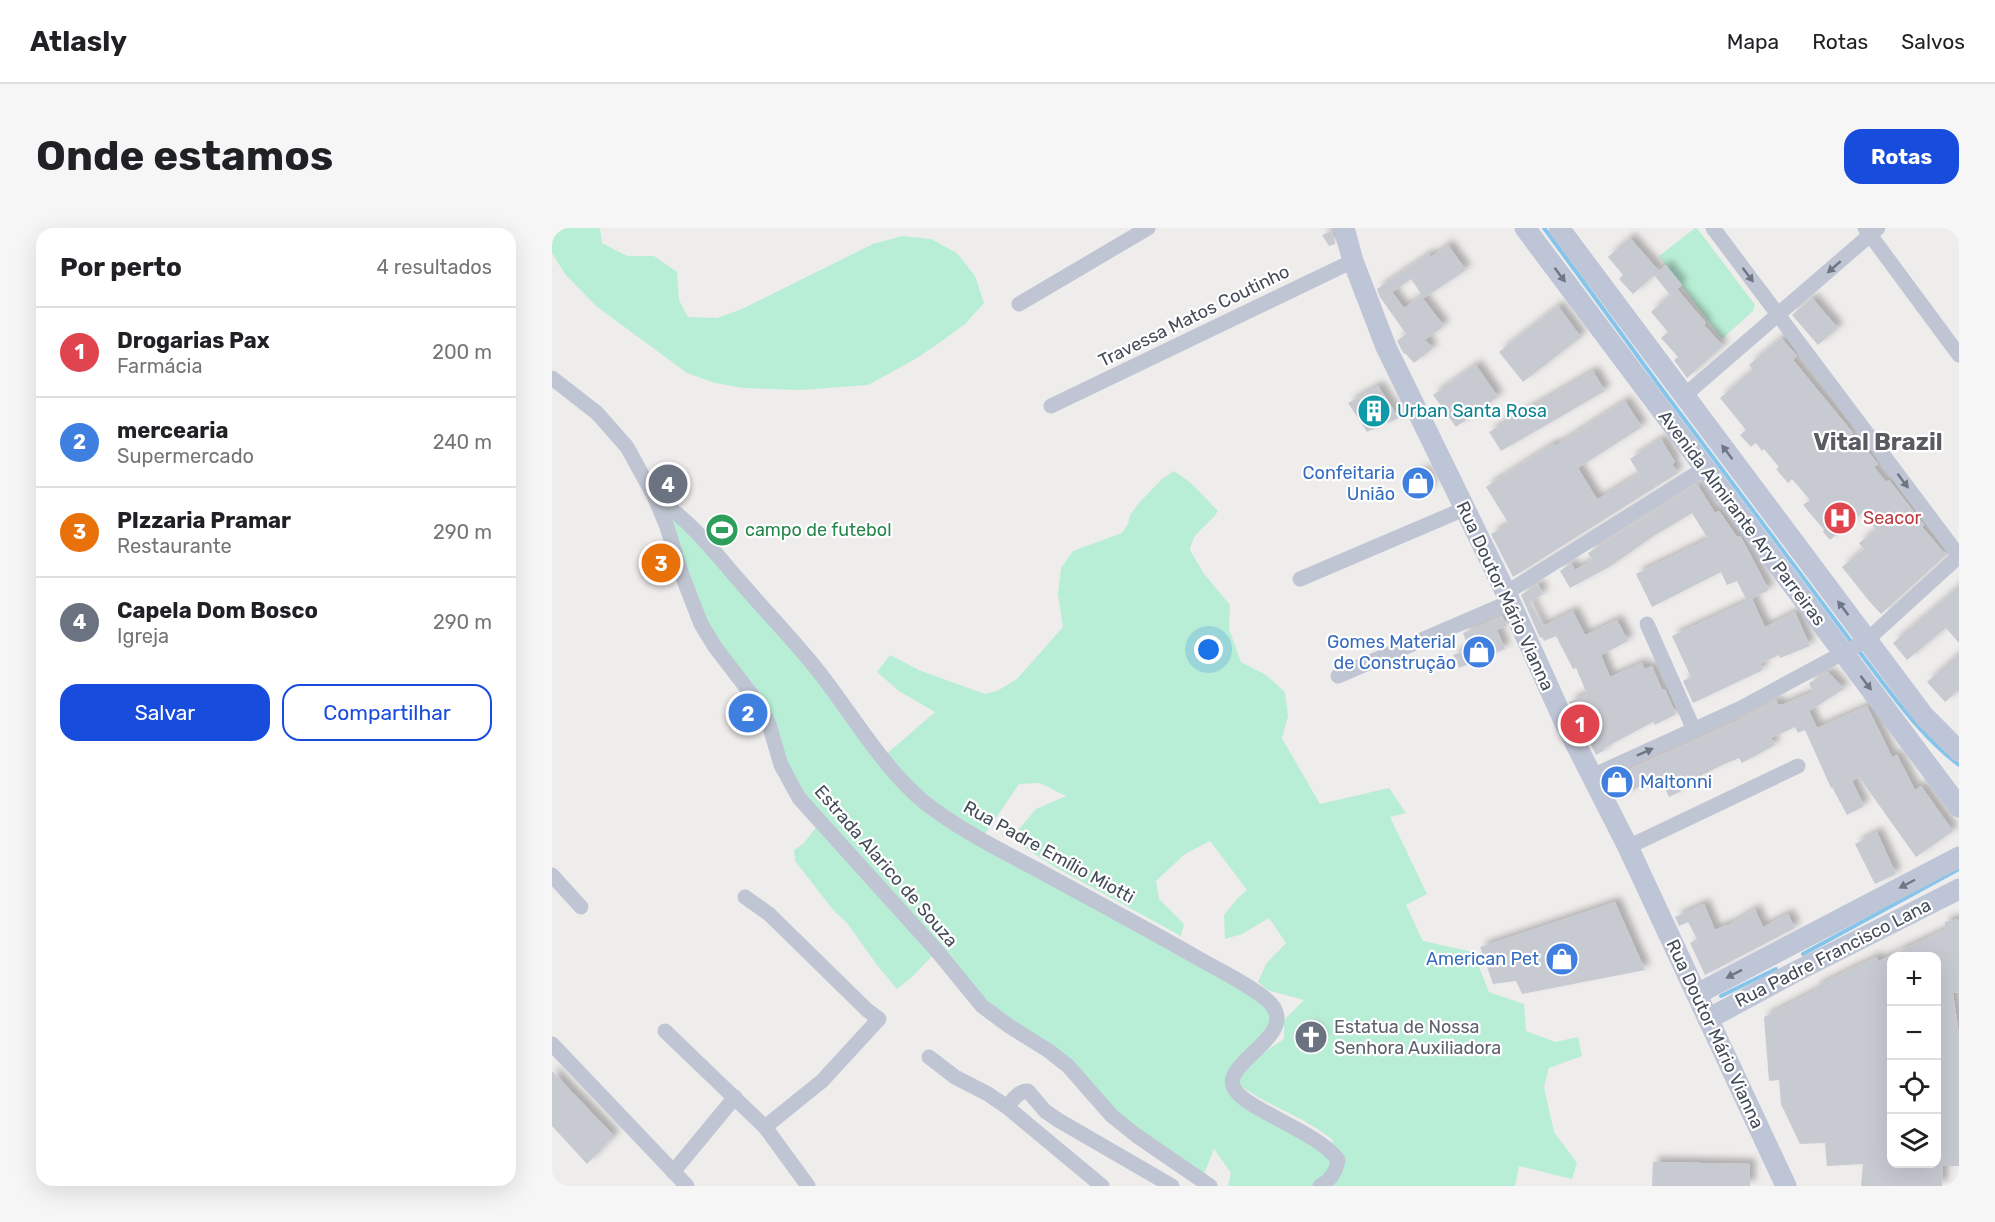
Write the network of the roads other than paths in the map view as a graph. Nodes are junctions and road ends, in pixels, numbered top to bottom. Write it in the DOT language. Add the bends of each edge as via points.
graph roads {
  1 [pos="1148,228"];
  2 [pos="1344,228"];
  3 [pos="1525,228"];
  4 [pos="1559,228"];
  5 [pos="1713,228"];
  6 [pos="1871,230"];
  7 [pos="1353,261"];
  8 [pos="1019,304"];
  9 [pos="1778,315"];
  10 [pos="1959,355"];
  11 [pos="552,378"];
  12 [pos="1685,396"];
  13 [pos="1052,406"];
  14 [pos="1705,468"];
  15 [pos="656,498"];
  16 [pos="1464,509"];
  17 [pos="1959,556"];
  18 [pos="1300,579"];
  19 [pos="1508,598"];
  20 [pos="1647,624"];
  21 [pos="1855,647"];
  22 [pos="1338,676"];
  23 [pos="1694,730"];
  24 [pos="1959,751"];
  25 [pos="1798,766"];
  26 [pos="1935,773"];
  27 [pos="1592,776"];
  28 [pos="1959,789"];
  29 [pos="1959,807"];
  30 [pos="1628,847"];
  31 [pos="1959,857"];
  32 [pos="552,875"];
  33 [pos="1959,889"];
  34 [pos="745,897"];
  35 [pos="581,907"];
  36 [pos="1782,950"];
  37 [pos="1793,973"];
  38 [pos="1696,994"];
  39 [pos="1708,1019"];
  40 [pos="665,1032"];
  41 [pos="552,1044"];
  42 [pos="929,1057"];
  43 [pos="735,1097"];
  44 [pos="1007,1107"];
  45 [pos="765,1127"];
  46 [pos="674,1172"];
  47 [pos="687,1186"];
  48 [pos="808,1186"];
  49 [pos="1102,1186"];
  50 [pos="1172,1186"];
  51 [pos="1210,1186"];
  52 [pos="1320,1186"];
  53 [pos="1786,1186"];
  1 -- 8 [label="street"];
  2 -- 7 [label="main road, Rua Doutor Mário Vianna"];
  3 -- 14 [label="main road, Avenida Almirante Ary Parreiras, one-way"];
  4 -- 12 [label="main road, Avenida Almirante Ary Parreiras"];
  5 -- 9 [label="street, one-way"];
  6 -- 9 [label="street, one-way"];
  6 -- 10 [label="street"];
  7 -- 13 [label="street, Travessa Matos Coutinho"];
  7 -- 16 [label="main road, Rua Doutor Mário Vianna" via="1386,347"];
  9 -- 12 [label="street"];
  9 -- 17 [label="street, one-way"];
  11 -- 15 [label="street, Estrada Alarico de Souza" via="614,431"];
  21 -- 12 [label="main road, Avenida Almirante Ary Parreiras, one-way"];
  14 -- 19 [label="street"];
  14 -- 21 [label="main road, Avenida Almirante Ary Parreiras"];
  15 -- 51 [label="street, Estrada Alarico de Souza" via="701,624 758,703 769,724 781,765 799,798 982,1006 1068,1066 1112,1116"];
  15 -- 52 [label="street, Rua Padre Emílio Miotti" via="674,509 713,550 818,671 901,778 927,804 981,840 1267,1000 1276,1012 1273,1029 1268,1040 1232,1077 1234,1089 1253,1105 1331,1150 1338,1160 1336,1169"];
  16 -- 18 [label="street"];
  16 -- 19 [label="main road, Rua Doutor Mário Vianna"];
  17 -- 21 [label="street"];
  19 -- 22 [label="street"];
  19 -- 27 [label="main road, Rua Doutor Mário Vianna"];
  20 -- 23 [label="street"];
  21 -- 23 [label="street"];
  21 -- 24 [label="main road, Avenida Almirante Ary Parreiras"];
  21 -- 26 [label="main road, Avenida Almirante Ary Parreiras, one-way" via="1918,754"];
  27 -- 23 [label="street, one-way"];
  25 -- 30 [label="street"];
  26 -- 28 [label="main road"];
  26 -- 29 [label="main road, Avenida Almirante Ary Parreiras"];
  27 -- 30 [label="main road, Rua Doutor Mário Vianna"];
  30 -- 38 [label="main road, Rua Doutor Mário Vianna"];
  31 -- 36 [label="main road, one-way"];
  32 -- 35 [label="street"];
  33 -- 37 [label="main road, Rua Padre Francisco Lana"];
  34 -- 45 [label="street" via="769,914 879,1019 822,1082"];
  36 -- 37 [label="main road"];
  36 -- 38 [label="main road, one-way"];
  37 -- 39 [label="main road, Rua Padre Francisco Lana"];
  38 -- 39 [label="main road, Rua Doutor Mário Vianna"];
  39 -- 53 [label="main road, Rua Doutor Mário Vianna"];
  40 -- 43 [label="street"];
  41 -- 46 [label="street"];
  42 -- 44 [label="street"];
  43 -- 45 [label="street"];
  43 -- 46 [label="street"];
  44 -- 49 [label="street"];
  44 -- 50 [label="street" via="1022,1091 1028,1091 1052,1116"];
  45 -- 48 [label="street"];
  46 -- 47 [label="street"];
}
